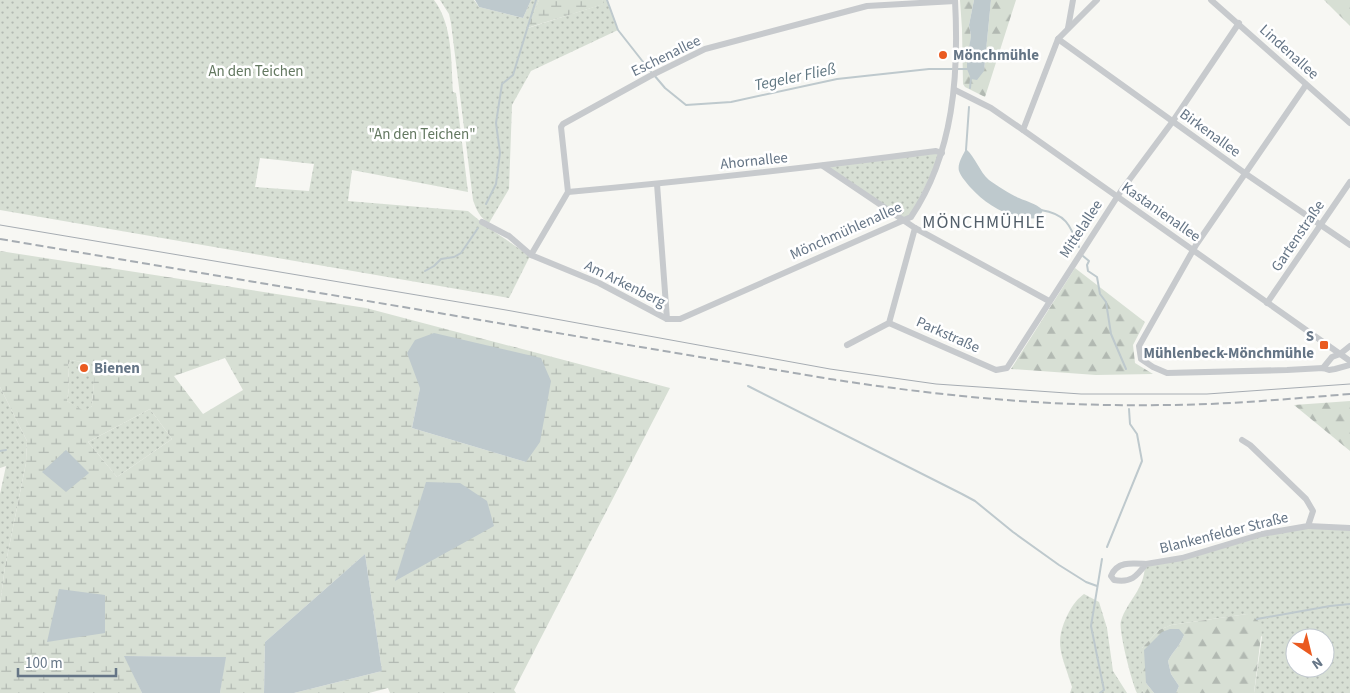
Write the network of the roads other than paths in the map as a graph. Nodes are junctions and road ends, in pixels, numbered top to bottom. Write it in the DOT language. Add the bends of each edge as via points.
graph roads {
  1 [pos="955,0"];
  2 [pos="1073,0"];
  3 [pos="1097,0"];
  4 [pos="1211,0"];
  5 [pos="1238,23"];
  6 [pos="1068,29"];
  7 [pos="1058,39"];
  8 [pos="1306,85"];
  9 [pos="954,90"];
  10 [pos="1172,121"];
  11 [pos="1350,123"];
  12 [pos="1023,130"];
  13 [pos="942,152"];
  14 [pos="823,166"];
  15 [pos="1246,174"];
  16 [pos="1350,182"];
  17 [pos="657,184"];
  18 [pos="568,192"];
  19 [pos="1118,197"];
  20 [pos="902,220"];
  21 [pos="482,222"];
  22 [pos="1321,224"];
  23 [pos="915,228"];
  24 [pos="1350,245"];
  25 [pos="1194,251"];
  26 [pos="531,254"];
  27 [pos="1049,301"];
  28 [pos="1267,303"];
  29 [pos="667,318"];
  30 [pos="890,323"];
  31 [pos="847,344"];
  32 [pos="1350,346"];
  33 [pos="1340,354"];
  34 [pos="1350,361"];
  35 [pos="1350,365"];
  36 [pos="1323,368"];
  37 [pos="996,370"];
  38 [pos="1242,440"];
  39 [pos="1308,526"];
  40 [pos="1350,528"];
  41 [pos="1146,564"];
  1 -- 9 [label="street, Mönchmühlenallee"];
  1 -- 18 [label="street, Eschenallee" via="867,6 705,49 650,76 563,124"];
  2 -- 6 [label="street"];
  3 -- 6 [label="street"];
  4 -- 5 [label="street, Lindenallee"];
  5 -- 8 [label="street, Lindenallee"];
  5 -- 10 [label="street, Mittelallee"];
  6 -- 7 [label="street"];
  7 -- 10 [label="street, Birkenallee"];
  7 -- 12 [label="street"];
  8 -- 11 [label="street, Lindenallee"];
  8 -- 15 [label="street"];
  9 -- 12 [label="street, Kastanienallee" via="991,108"];
  9 -- 13 [label="street, Mönchmühlenallee"];
  10 -- 15 [label="street, Birkenallee"];
  10 -- 19 [label="street, Mittelallee"];
  12 -- 19 [label="street, Kastanienallee"];
  13 -- 14 [label="street, Ahornallee"];
  13 -- 20 [label="street, Mönchmühlenallee" via="920,203 911,216"];
  14 -- 17 [label="street, Ahornallee"];
  14 -- 20 [label="street"];
  15 -- 22 [label="street, Birkenallee"];
  15 -- 25 [label="street"];
  16 -- 22 [label="street, Gartenstraße"];
  17 -- 18 [label="street, Ahornallee"];
  17 -- 29 [label="street, Am Arkenberg"];
  18 -- 26 [label="street"];
  19 -- 25 [label="street, Kastanienallee"];
  19 -- 27 [label="street, Mittelallee"];
  20 -- 23 [label="street"];
  20 -- 29 [label="street, Mönchmühlenallee" via="680,319"];
  21 -- 26 [label="street, Am Arkenberg" via="509,236"];
  22 -- 24 [label="street, Birkenallee"];
  22 -- 28 [label="street, Gartenstraße"];
  23 -- 27 [label="street"];
  23 -- 30 [label="street"];
  25 -- 28 [label="street, Kastanienallee"];
  25 -- 36 [label="street" via="1139,346 1141,359 1167,373"];
  26 -- 29 [label="street, Am Arkenberg" via="599,283"];
  27 -- 37 [label="street, Mittelallee" via="1007,368"];
  28 -- 33 [label="street, Kastanienallee"];
  30 -- 31 [label="street"];
  30 -- 37 [label="street, Parkstraße"];
  32 -- 33 [label="street"];
  33 -- 34 [label="street, Kastanienallee"];
  33 -- 36 [label="street" via="1332,357"];
  35 -- 36 [label="street" via="1335,370"];
  38 -- 39 [label="street, Blankenfelder Straße" via="1306,499 1313,511"];
  39 -- 40 [label="street, Blankenfelder Straße"];
  39 -- 41 [label="street, Blankenfelder Straße" via="1262,534 1182,558"];
  41 -- 41 [label="street, Blankenfelder Straße" via="1120,564 1111,576 1123,582 1134,578"];
}
